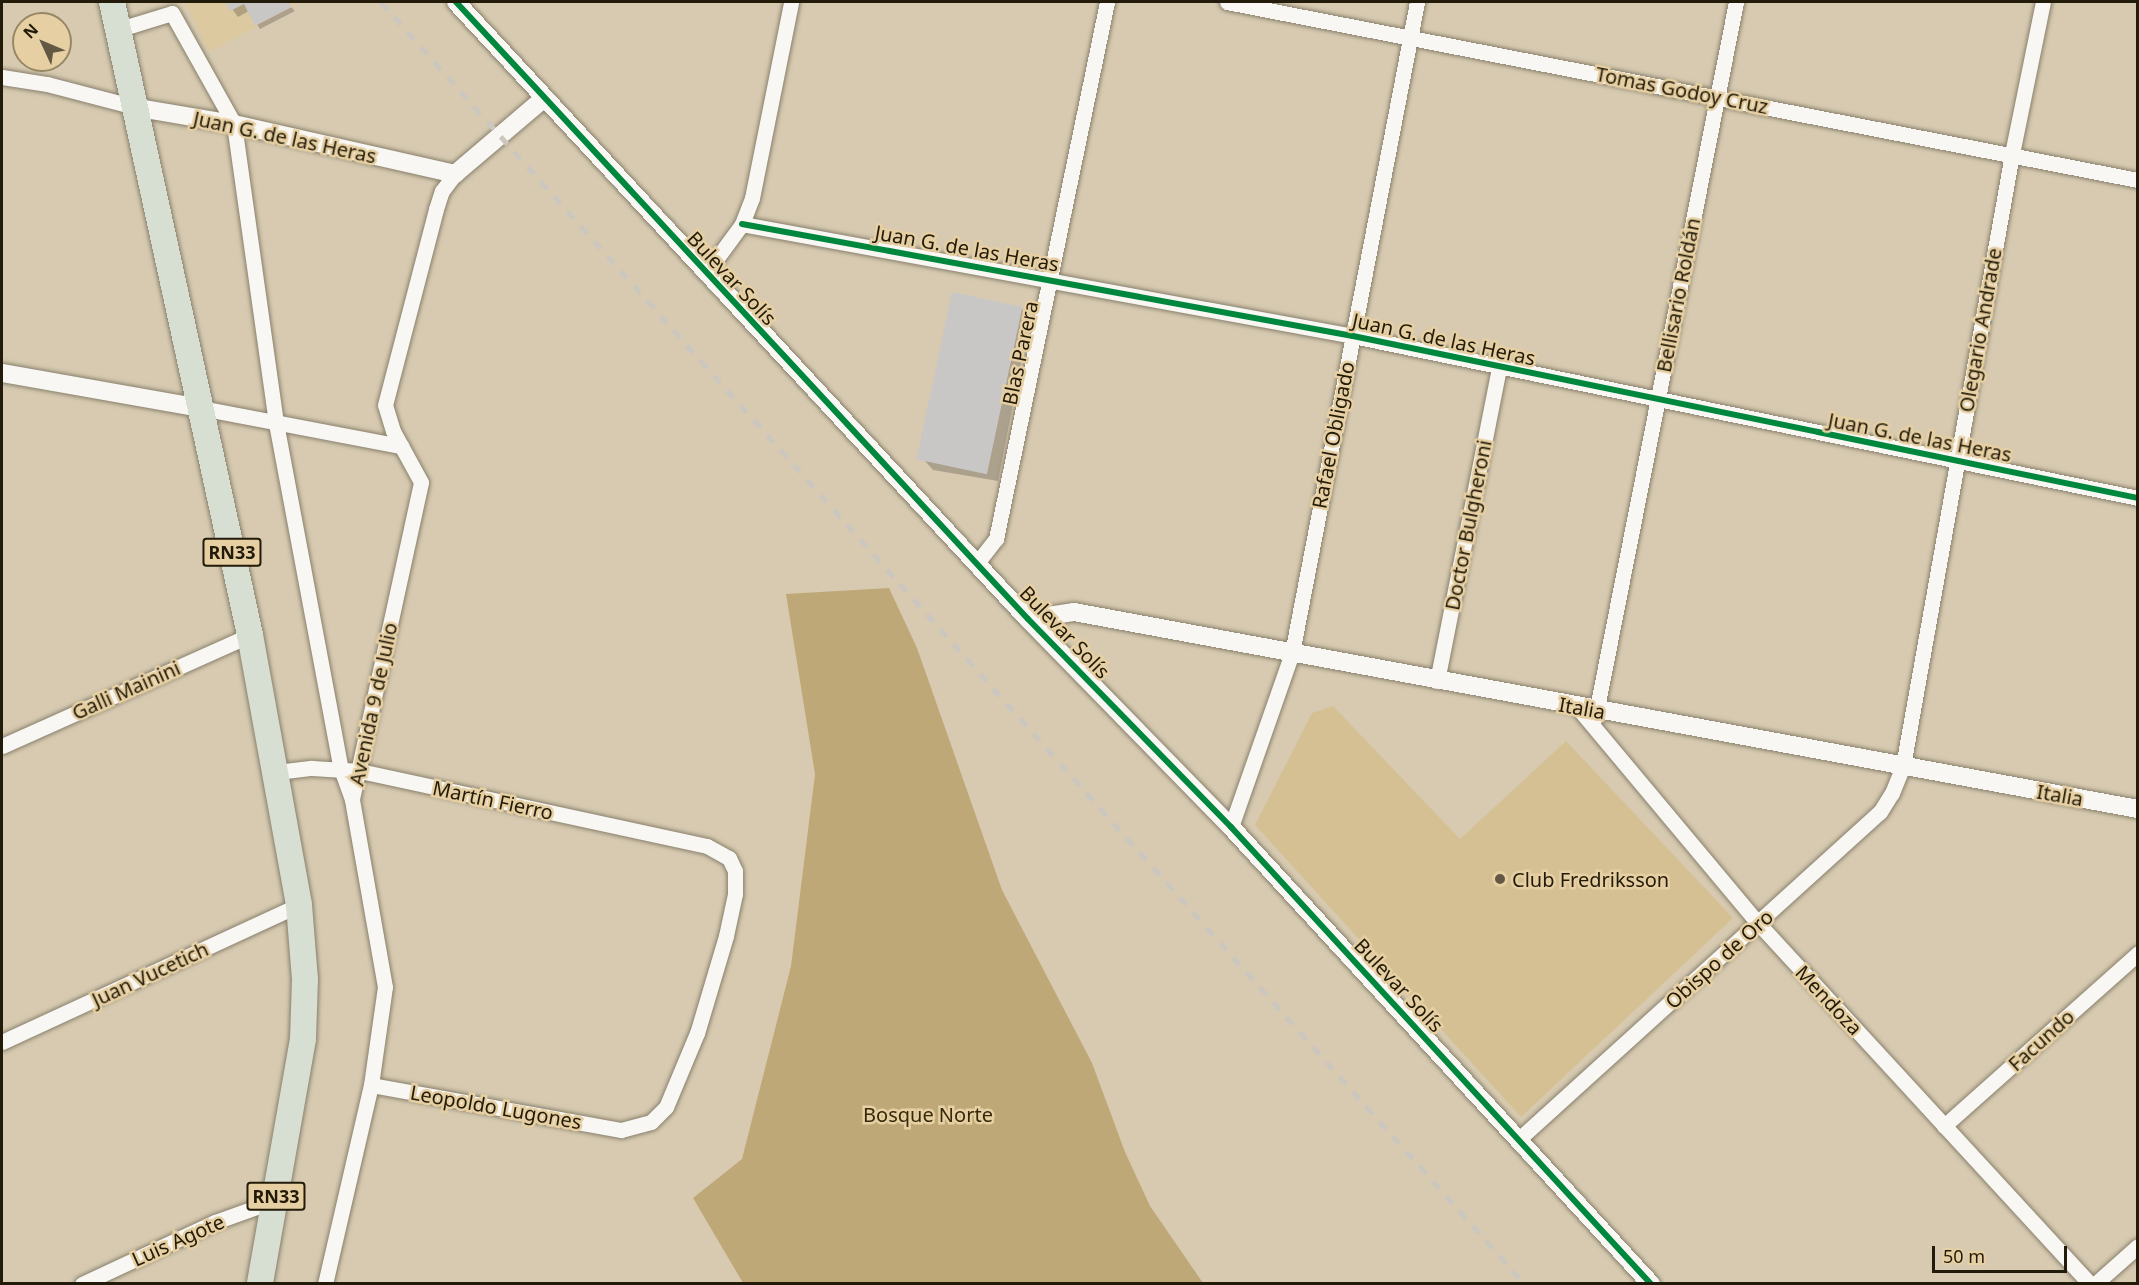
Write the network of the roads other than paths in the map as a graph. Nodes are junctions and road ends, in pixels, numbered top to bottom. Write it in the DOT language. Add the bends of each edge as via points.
graph roads {
  1 [pos="112,2"];
  2 [pos="791,2"];
  3 [pos="1107,2"];
  4 [pos="1227,2"];
  5 [pos="1417,2"];
  6 [pos="1736,2"];
  7 [pos="2043,2"];
  8 [pos="459,3"];
  9 [pos="120,29"];
  10 [pos="1411,35"];
  11 [pos="2,77"];
  12 [pos="1717,97"];
  13 [pos="543,99"];
  14 [pos="139,108"];
  15 [pos="234,124"];
  16 [pos="2012,154"];
  17 [pos="455,174"];
  18 [pos="2138,180"];
  19 [pos="742,224"];
  20 [pos="706,273"];
  21 [pos="1052,280"];
  22 [pos="1353,336"];
  23 [pos="1499,369"];
  24 [pos="2,373"];
  25 [pos="1658,401"];
  26 [pos="201,408"];
  27 [pos="276,423"];
  28 [pos="401,446"];
  29 [pos="1956,460"];
  30 [pos="2138,498"];
  31 [pos="977,563"];
  32 [pos="1028,619"];
  33 [pos="250,634"];
  34 [pos="1292,653"];
  35 [pos="1437,681"];
  36 [pos="1578,708"];
  37 [pos="1596,711"];
  38 [pos="1593,730"];
  39 [pos="2,746"];
  40 [pos="1903,766"];
  41 [pos="341,769"];
  42 [pos="360,771"];
  43 [pos="277,772"];
  44 [pos="352,799"];
  45 [pos="2138,809"];
  46 [pos="1231,827"];
  47 [pos="298,905"];
  48 [pos="1758,923"];
  49 [pos="2138,954"];
  50 [pos="2,1042"];
  51 [pos="371,1085"];
  52 [pos="1944,1126"];
  53 [pos="621,1130"];
  54 [pos="1519,1139"];
  55 [pos="276,1200"];
  56 [pos="2138,1246"];
  57 [pos="82,1284"];
  58 [pos="260,1284"];
  59 [pos="325,1284"];
  60 [pos="1651,1284"];
  61 [pos="2090,1284"];
  62 [pos="2095,1284"];
  1 -- 9 [label="highway, RN33"];
  2 -- 19 [label="street" via="752,198"];
  3 -- 21 [label="street, Blas Parera"];
  4 -- 10 [label="street, Tomas Godoy Cruz"];
  5 -- 10 [label="street, Rafael Obligado"];
  6 -- 12 [label="street, Bellisario Roldán"];
  7 -- 16 [label="street, Olegario Andrade"];
  8 -- 13 [label="street, Bulevar Solís"];
  9 -- 14 [label="highway, RN33"];
  9 -- 15 [label="street" via="172,13"];
  10 -- 12 [label="street, Tomas Godoy Cruz"];
  10 -- 22 [label="street, Rafael Obligado"];
  11 -- 14 [label="street, Juan G. de las Heras" via="47,84"];
  12 -- 16 [label="street, Tomas Godoy Cruz"];
  12 -- 25 [label="street, Bellisario Roldán"];
  13 -- 17 [label="street"];
  13 -- 20 [label="street, Bulevar Solís"];
  14 -- 15 [label="street, Juan G. de las Heras"];
  14 -- 26 [label="highway, RN33"];
  15 -- 17 [label="street, Juan G. de las Heras"];
  15 -- 27 [label="street"];
  16 -- 18 [label="street, Tomas Godoy Cruz"];
  16 -- 29 [label="street, Olegario Andrade"];
  17 -- 28 [label="street, Avenida 9 de Julio" via="442,191 436,209 385,405"];
  19 -- 20 [label="street"];
  19 -- 21 [label="street, Juan G. de las Heras"];
  20 -- 31 [label="street, Bulevar Solís"];
  21 -- 22 [label="street, Juan G. de las Heras"];
  21 -- 31 [label="street, Blas Parera" via="996,539"];
  22 -- 23 [label="street, Juan G. de las Heras"];
  22 -- 34 [label="street, Rafael Obligado"];
  23 -- 25 [label="street, Juan G. de las Heras"];
  23 -- 35 [label="street, Doctor Bulgheroni"];
  24 -- 26 [label="street"];
  25 -- 29 [label="street, Juan G. de las Heras"];
  25 -- 37 [label="street, Bellisario Roldán"];
  26 -- 27 [label="street"];
  26 -- 33 [label="highway, RN33"];
  27 -- 28 [label="street"];
  27 -- 41 [label="street"];
  28 -- 42 [label="street, Avenida 9 de Julio" via="421,482"];
  29 -- 30 [label="street, Juan G. de las Heras"];
  29 -- 40 [label="street, Olegario Andrade"];
  31 -- 32 [label="street, Bulevar Solís"];
  32 -- 34 [label="street, Italia" via="1074,612"];
  32 -- 46 [label="street, Bulevar Solís"];
  33 -- 39 [label="street, Galli Mainini"];
  33 -- 43 [label="highway, RN33"];
  34 -- 35 [label="street, Italia"];
  34 -- 46 [label="street, Rafael Obligado"];
  35 -- 36 [label="street, Italia"];
  36 -- 37 [label="street, Italia"];
  36 -- 38 [label="street, Mendoza"];
  37 -- 38 [label="street, Bellisario Roldán"];
  37 -- 40 [label="street, Italia"];
  38 -- 48 [label="street, Mendoza"];
  40 -- 45 [label="street, Italia"];
  40 -- 48 [label="street, Obispo de Oro" via="1880,812"];
  41 -- 42 [label="street, Martín Fierro"];
  41 -- 43 [label="street, Martín Fierro"];
  41 -- 44 [label="street"];
  42 -- 44 [label="street, Avenida 9 de Julio"];
  42 -- 53 [label="street, Martín Fierro" via="707,846 729,858 735,871 735,894 700,1023 666,1107 651,1122"];
  43 -- 47 [label="highway, RN33"];
  44 -- 51 [label="street, Avenida 9 de Julio" via="385,987"];
  46 -- 54 [label="street, Bulevar Solís"];
  47 -- 50 [label="street, Juan Vucetich"];
  47 -- 55 [label="highway, RN33" via="305,979 303,1039"];
  48 -- 52 [label="street, Mendoza"];
  48 -- 54 [label="street, Obispo de Oro"];
  49 -- 52 [label="street, Facundo"];
  51 -- 53 [label="street, Leopoldo Lugones"];
  51 -- 59 [label="street, Avenida 9 de Julio"];
  52 -- 61 [label="street, Mendoza"];
  54 -- 60 [label="street, Bulevar Solís"];
  55 -- 57 [label="street, Luis Agote" via="215,1222"];
  55 -- 58 [label="highway, RN33"];
  56 -- 62 [label="street"];
}
